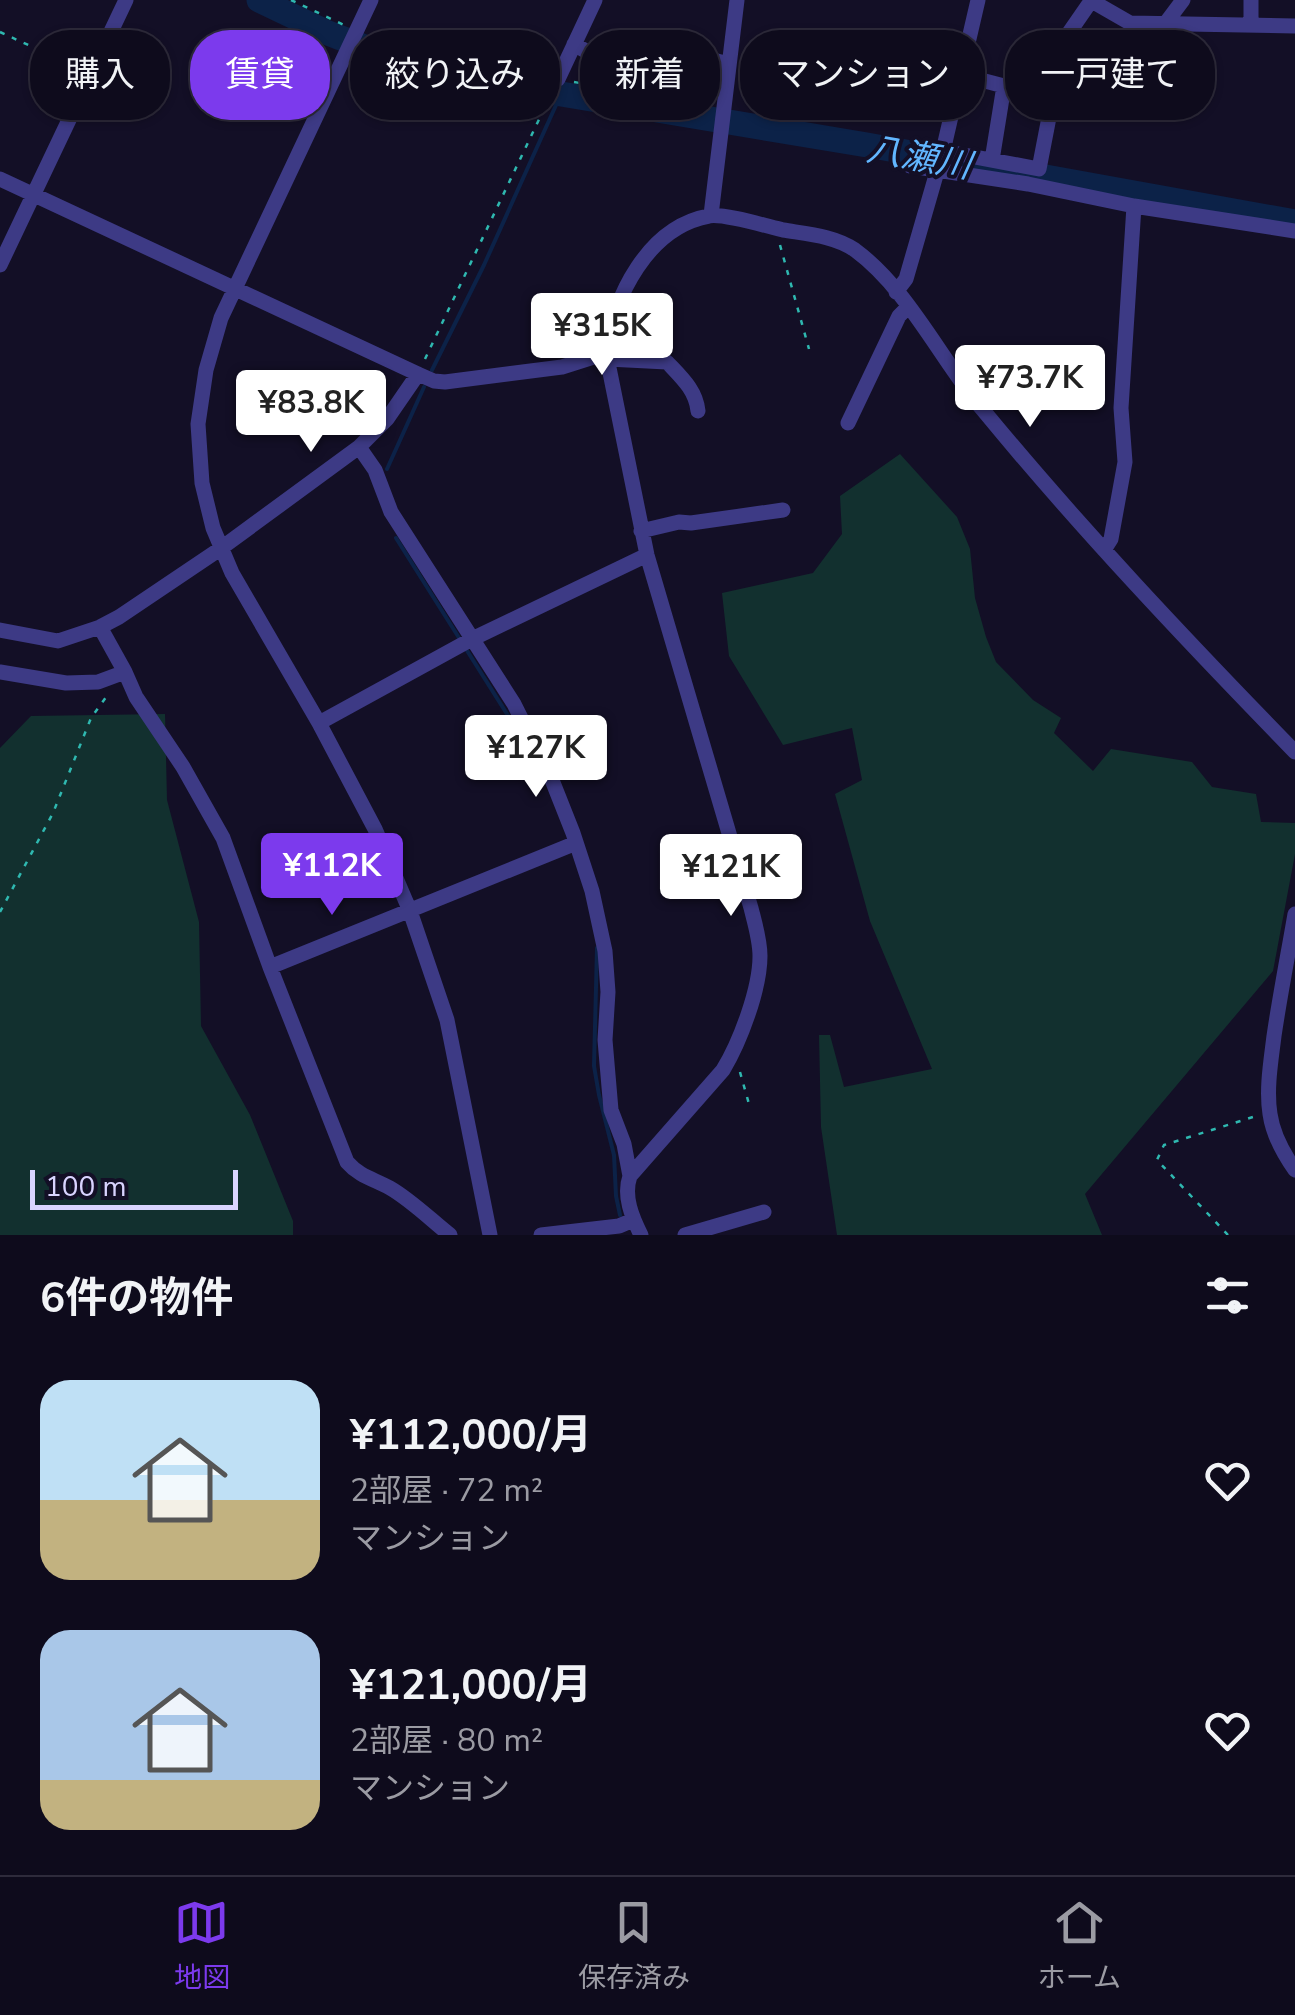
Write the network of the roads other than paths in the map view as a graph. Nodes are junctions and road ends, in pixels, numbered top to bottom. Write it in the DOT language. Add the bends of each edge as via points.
graph roads {
  1 [pos="126,0"];
  2 [pos="371,0"];
  3 [pos="595,0"];
  4 [pos="737,0"];
  5 [pos="978,0"];
  6 [pos="1091,0"];
  7 [pos="1184,0"];
  8 [pos="1251,0"];
  9 [pos="1165,24"];
  10 [pos="1251,25"];
  11 [pos="1295,26"];
  12 [pos="972,30"];
  13 [pos="574,44"];
  14 [pos="728,64"];
  15 [pos="560,75"];
  16 [pos="985,81"];
  17 [pos="950,120"];
  18 [pos="992,160"];
  19 [pos="940,161"];
  20 [pos="910,166"];
  21 [pos="0,179"];
  22 [pos="33,195"];
  23 [pos="1134,206"];
  24 [pos="711,215"];
  25 [pos="1295,231"];
  26 [pos="0,265"];
  27 [pos="234,288"];
  28 [pos="896,292"];
  29 [pos="908,307"];
  30 [pos="607,356"];
  31 [pos="418,374"];
  32 [pos="698,411"];
  33 [pos="848,424"];
  34 [pos="360,448"];
  35 [pos="783,510"];
  36 [pos="642,530"];
  37 [pos="220,549"];
  38 [pos="1104,550"];
  39 [pos="647,556"];
  40 [pos="100,628"];
  41 [pos="0,630"];
  42 [pos="472,639"];
  43 [pos="0,672"];
  44 [pos="125,672"];
  45 [pos="319,723"];
  46 [pos="1295,752"];
  47 [pos="576,843"];
  48 [pos="410,911"];
  49 [pos="1295,914"];
  50 [pos="270,966"];
  51 [pos="1295,1170"];
  52 [pos="630,1176"];
  53 [pos="764,1212"];
  54 [pos="637,1227"];
  55 [pos="450,1235"];
  56 [pos="490,1235"];
  57 [pos="540,1235"];
  58 [pos="685,1235"];
  1 -- 22 [label="street"];
  2 -- 27 [label="street"];
  3 -- 13 [label="street"];
  4 -- 14 [label="street"];
  5 -- 12 [label="street"];
  6 -- 9 [label="street" via="1130,23"];
  6 -- 18 [label="street" via="1064,40 1039,169"];
  7 -- 9 [label="street"];
  8 -- 10 [label="street"];
  9 -- 10 [label="street"];
  10 -- 11 [label="street"];
  13 -- 14 [label="street" via="608,65 636,55 700,55"];
  13 -- 15 [label="street"];
  14 -- 24 [label="street"];
  16 -- 18 [label="street" via="1004,86"];
  17 -- 19 [label="street"];
  18 -- 19 [label="street"];
  19 -- 20 [label="street"];
  19 -- 23 [label="street" via="942,170"];
  19 -- 28 [label="street" via="905,283"];
  21 -- 22 [label="street"];
  22 -- 26 [label="street"];
  22 -- 27 [label="street"];
  23 -- 25 [label="street"];
  23 -- 38 [label="street" via="1121,408 1125,462"];
  24 -- 28 [label="street" via="841,242"];
  24 -- 30 [label="street" via="653,246 628,285"];
  27 -- 31 [label="street"];
  27 -- 37 [label="street" via="210,351 198,424 202,483"];
  28 -- 29 [label="street"];
  29 -- 33 [label="street"];
  29 -- 38 [label="street" via="981,408"];
  30 -- 31 [label="street" via="460,381 434,382"];
  30 -- 32 [label="street" via="667,362 693,390"];
  30 -- 36 [label="street"];
  31 -- 34 [label="street"];
  34 -- 37 [label="street"];
  34 -- 42 [label="street"];
  35 -- 36 [label="street"];
  36 -- 39 [label="street"];
  37 -- 40 [label="street"];
  37 -- 45 [label="street"];
  38 -- 46 [label="street"];
  39 -- 42 [label="street"];
  39 -- 52 [label="street" via="758,938 758,978 724,1070"];
  40 -- 41 [label="street" via="58,641"];
  40 -- 44 [label="street"];
  42 -- 45 [label="street"];
  42 -- 47 [label="street" via="514,704"];
  43 -- 44 [label="street" via="66,683"];
  44 -- 50 [label="street" via="223,838"];
  45 -- 48 [label="street"];
  47 -- 48 [label="street"];
  47 -- 52 [label="street" via="604,951 611,1110"];
  48 -- 50 [label="street"];
  48 -- 56 [label="street" via="447,1020"];
  49 -- 51 [label="street" via="1272,1052 1270,1113"];
  50 -- 55 [label="street" via="347,1162"];
  52 -- 54 [label="street" via="627,1192"];
  53 -- 58 [label="street"];
  54 -- 57 [label="street"];
}
